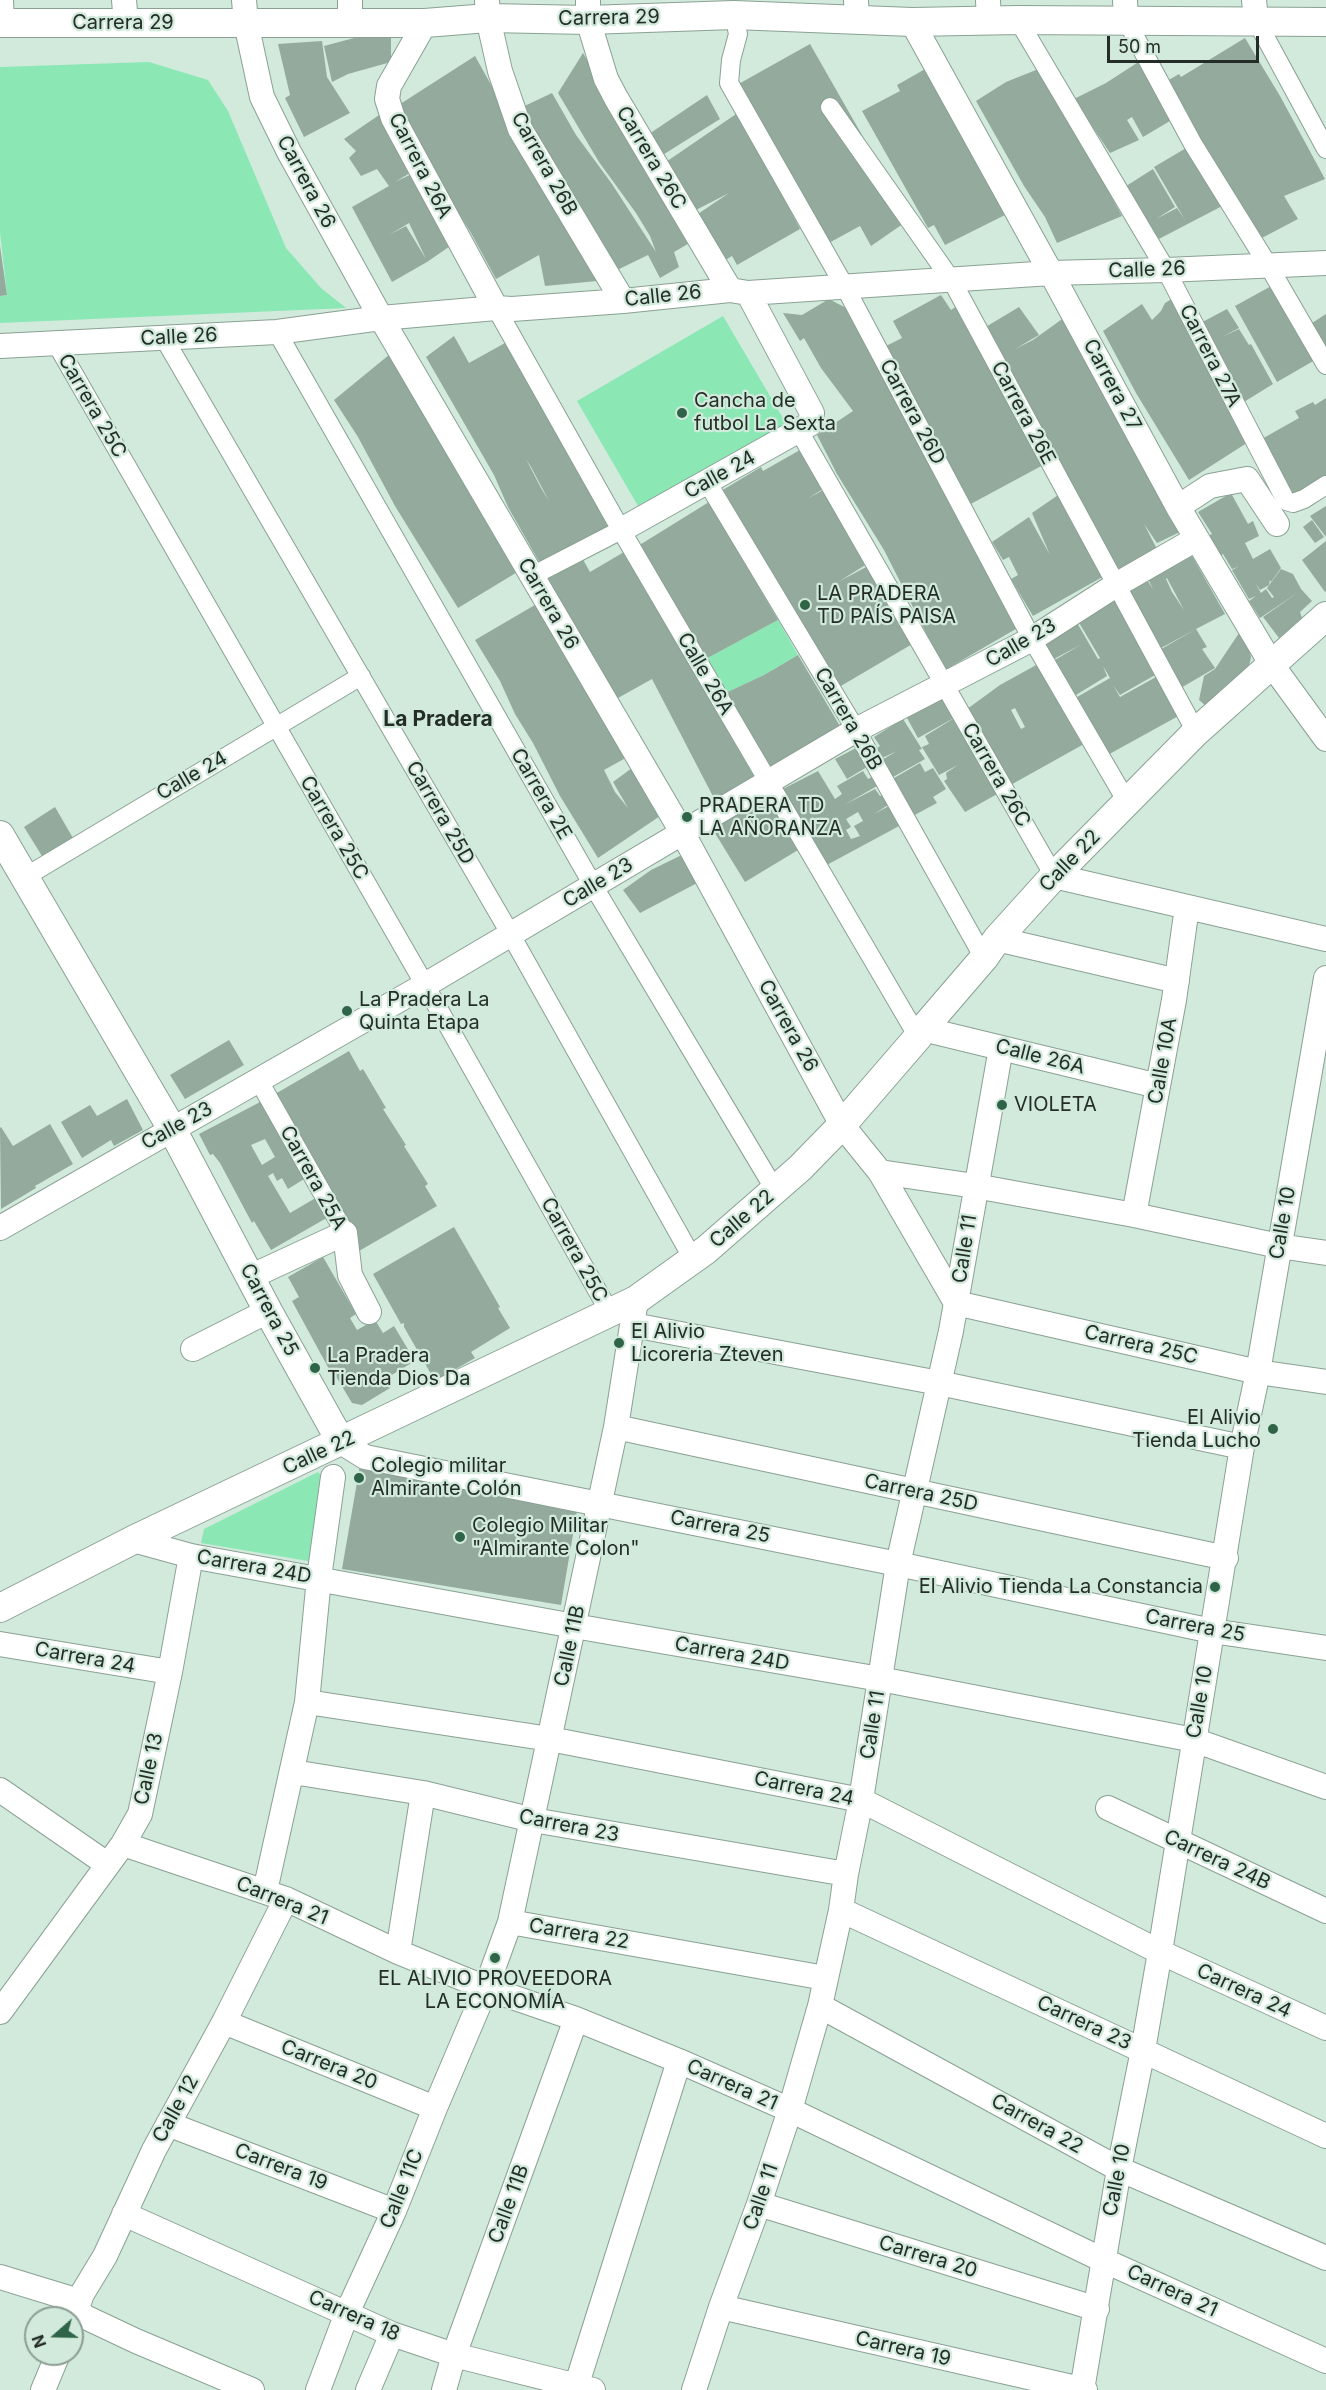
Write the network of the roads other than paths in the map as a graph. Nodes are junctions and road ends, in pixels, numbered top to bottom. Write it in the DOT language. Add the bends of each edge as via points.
graph roads {
  1 [pos="733,7"];
  2 [pos="487,9"];
  3 [pos="857,9"];
  4 [pos="588,10"];
  5 [pos="1126,10"];
  6 [pos="1255,10"];
  7 [pos="125,11"];
  8 [pos="245,11"];
  9 [pos="350,11"];
  10 [pos="988,11"];
  11 [pos="1,15"];
  12 [pos="1018,20"];
  13 [pos="425,22"];
  14 [pos="912,22"];
  15 [pos="1326,22"];
  16 [pos="830,107"];
  17 [pos="1326,149"];
  18 [pos="1326,263"];
  19 [pos="1268,265"];
  20 [pos="1166,270"];
  21 [pos="1051,273"];
  22 [pos="952,281"];
  23 [pos="845,287"];
  24 [pos="739,292"];
  25 [pos="623,301"];
  26 [pos="496,308"];
  27 [pos="381,318"];
  28 [pos="276,332"];
  29 [pos="164,338"];
  30 [pos="56,343"];
  31 [pos="0,346"];
  32 [pos="1326,365"];
  33 [pos="805,422"];
  34 [pos="707,482"];
  35 [pos="1326,485"];
  36 [pos="1178,507"];
  37 [pos="1277,524"];
  38 [pos="621,530"];
  39 [pos="1196,539"];
  40 [pos="532,576"];
  41 [pos="1116,585"];
  42 [pos="1321,626"];
  43 [pos="1032,639"];
  44 [pos="1272,665"];
  45 [pos="361,676"];
  46 [pos="946,686"];
  47 [pos="277,728"];
  48 [pos="856,730"];
  49 [pos="1196,732"];
  50 [pos="1326,738"];
  51 [pos="768,783"];
  52 [pos="1127,802"];
  53 [pos="682,832"];
  54 [pos="0,835"];
  55 [pos="1054,876"];
  56 [pos="25,877"];
  57 [pos="594,887"];
  58 [pos="1187,907"];
  59 [pos="511,935"];
  60 [pos="1326,939"];
  61 [pos="990,949"];
  62 [pos="1326,978"];
  63 [pos="1177,981"];
  64 [pos="425,985"];
  65 [pos="921,1033"];
  66 [pos="1001,1048"];
  67 [pos="258,1081"];
  68 [pos="1158,1086"];
  69 [pos="842,1125"];
  70 [pos="172,1129"];
  71 [pos="880,1172"];
  72 [pos="975,1186"];
  73 [pos="775,1190"];
  74 [pos="1134,1215"];
  75 [pos="0,1228"];
  76 [pos="345,1233"];
  77 [pos="1279,1246"];
  78 [pos="1326,1253"];
  79 [pos="693,1259"];
  80 [pos="250,1277"];
  81 [pos="957,1303"];
  82 [pos="268,1311"];
  83 [pos="369,1312"];
  84 [pos="626,1313"];
  85 [pos="193,1348"];
  86 [pos="1258,1372"];
  87 [pos="1326,1382"];
  88 [pos="939,1383"];
  89 [pos="616,1427"];
  90 [pos="341,1442"];
  91 [pos="1242,1447"];
  92 [pos="333,1477"];
  93 [pos="914,1492"];
  94 [pos="600,1503"];
  95 [pos="133,1540"];
  96 [pos="191,1556"];
  97 [pos="1226,1558"];
  98 [pos="898,1564"];
  99 [pos="319,1578"];
  100 [pos="0,1608"];
  101 [pos="574,1626"];
  102 [pos="1212,1631"];
  103 [pos="0,1644"];
  104 [pos="1326,1648"];
  105 [pos="170,1672"];
  106 [pos="880,1679"];
  107 [pos="307,1702"];
  108 [pos="550,1739"];
  109 [pos="1194,1740"];
  110 [pos="293,1772"];
  111 [pos="1326,1787"];
  112 [pos="423,1793"];
  113 [pos="2,1795"];
  114 [pos="861,1800"];
  115 [pos="1108,1808"];
  116 [pos="533,1820"];
  117 [pos="1178,1842"];
  118 [pos="123,1844"];
  119 [pos="107,1864"];
  120 [pos="846,1874"];
  121 [pos="276,1895"];
  122 [pos="841,1910"];
  123 [pos="1326,1911"];
  124 [pos="510,1922"];
  125 [pos="398,1952"];
  126 [pos="1160,1952"];
  127 [pos="825,1977"];
  128 [pos="486,1988"];
  129 [pos="820,2006"];
  130 [pos="0,2012"];
  131 [pos="576,2019"];
  132 [pos="224,2022"];
  133 [pos="1326,2028"];
  134 [pos="1143,2050"];
  135 [pos="679,2061"];
  136 [pos="435,2108"];
  137 [pos="790,2110"];
  138 [pos="168,2124"];
  139 [pos="1326,2136"];
  140 [pos="1119,2169"];
  141 [pos="759,2205"];
  142 [pos="394,2211"];
  143 [pos="124,2214"];
  144 [pos="1326,2258"];
  145 [pos="1103,2259"];
  146 [pos="0,2277"];
  147 [pos="73,2306"];
  148 [pos="78,2306"];
  149 [pos="721,2307"];
  150 [pos="1097,2309"];
  151 [pos="347,2313"];
  152 [pos="84,2316"];
  153 [pos="392,2334"];
  154 [pos="454,2355"];
  155 [pos="1326,2361"];
  156 [pos="53,2366"];
  157 [pos="581,2389"];
  158 [pos="43,2390"];
  159 [pos="252,2390"];
  160 [pos="318,2390"];
  161 [pos="368,2390"];
  162 [pos="444,2390"];
  163 [pos="694,2390"];
  164 [pos="1083,2390"];
  1 -- 3 [label="street, Carrera 29"];
  1 -- 4 [label="street, Carrera 29"];
  1 -- 23 [label="street, Carrera 26D" via="738,34 730,60 729,84"];
  2 -- 4 [label="street, Carrera 29"];
  2 -- 13 [label="street, Carrera 29"];
  2 -- 25 [label="street, Carrera 26B" via="500,71 520,129"];
  3 -- 14 [label="street, Carrera 29"];
  4 -- 24 [label="street, Carrera 26C" via="606,79 615,98"];
  5 -- 6 [label="street, Carrera 29"];
  5 -- 12 [label="street, Carrera 29"];
  5 -- 19 [label="street" via="1193,144"];
  6 -- 15 [label="street, Carrera 29"];
  6 -- 17 [label="street"];
  7 -- 8 [label="street, Carrera 29"];
  7 -- 11 [label="street, Carrera 29"];
  8 -- 9 [label="street, Carrera 29"];
  8 -- 27 [label="street, Carrera 26" via="262,97"];
  9 -- 13 [label="street, Carrera 29"];
  10 -- 12 [label="street, Carrera 29"];
  10 -- 14 [label="street, Carrera 29"];
  12 -- 20 [label="street, Carrera 27A"];
  13 -- 26 [label="street, Carrera 26A" via="389,86 387,99 393,118"];
  14 -- 21 [label="street, Carrera 27"];
  16 -- 22 [label="street, Carrera 26E"];
  18 -- 19 [label="street, Calle 26"];
  19 -- 20 [label="street, Calle 26"];
  19 -- 32 [label="street"];
  20 -- 21 [label="street, Calle 26"];
  20 -- 35 [label="street, Carrera 27A" via="1286,501 1304,499"];
  21 -- 22 [label="street, Calle 26"];
  21 -- 36 [label="street, Carrera 27"];
  22 -- 23 [label="street, Calle 26"];
  22 -- 41 [label="street, Carrera 26E"];
  23 -- 24 [label="street, Calle 26"];
  23 -- 43 [label="street, Carrera 26D"];
  24 -- 25 [label="street, Calle 26"];
  24 -- 33 [label="street, Carrera 26C"];
  25 -- 26 [label="street, Calle 26"];
  26 -- 27 [label="street, Calle 26"];
  26 -- 38 [label="street, Calle 26A"];
  27 -- 28 [label="street, Calle 26"];
  27 -- 40 [label="street, Carrera 26"];
  28 -- 29 [label="street, Calle 26"];
  28 -- 57 [label="street, Carrera 2E"];
  29 -- 30 [label="street, Calle 26"];
  29 -- 45 [label="street, Carrera 25D"];
  30 -- 31 [label="street, Calle 26"];
  30 -- 47 [label="street, Carrera 25C"];
  33 -- 34 [label="street, Calle 24"];
  33 -- 46 [label="street, Carrera 26C"];
  34 -- 38 [label="street, Calle 24"];
  34 -- 48 [label="street, Carrera 26B"];
  36 -- 37 [label="street" via="1210,486 1247,479"];
  36 -- 39 [label="street, Carrera 27"];
  38 -- 40 [label="street"];
  38 -- 51 [label="street, Calle 26A"];
  39 -- 41 [label="street, Calle 23"];
  39 -- 44 [label="street, Carrera 27"];
  40 -- 53 [label="street, Carrera 26"];
  41 -- 43 [label="street, Calle 23"];
  41 -- 49 [label="street, Carrera 26E"];
  42 -- 44 [label="street, Calle 22"];
  43 -- 46 [label="street, Calle 23"];
  43 -- 52 [label="street, Carrera 26D"];
  44 -- 49 [label="street, Calle 22"];
  44 -- 50 [label="street, Carrera 27"];
  45 -- 47 [label="street, Calle 24"];
  45 -- 59 [label="street, Carrera 25D"];
  46 -- 48 [label="street, Calle 23"];
  46 -- 55 [label="street, Carrera 26C"];
  47 -- 56 [label="street, Calle 24"];
  47 -- 64 [label="street, Carrera 25C"];
  48 -- 51 [label="street, Calle 23"];
  48 -- 61 [label="street, Carrera 26B"];
  49 -- 52 [label="street, Calle 22"];
  51 -- 53 [label="street, Calle 23"];
  51 -- 65 [label="street, Calle 26A"];
  52 -- 55 [label="street, Calle 22"];
  53 -- 57 [label="street, Calle 23"];
  53 -- 69 [label="street, Carrera 26"];
  54 -- 56 [label="street, Carrera 25"];
  55 -- 58 [label="street"];
  55 -- 61 [label="street, Calle 22"];
  56 -- 70 [label="street, Carrera 25"];
  57 -- 59 [label="street, Calle 23"];
  57 -- 73 [label="street, Carrera 2E"];
  58 -- 60 [label="street"];
  58 -- 63 [label="street, Calle 10A"];
  59 -- 64 [label="street, Calle 23"];
  59 -- 79 [label="street, Carrera 25D"];
  61 -- 63 [label="street"];
  61 -- 65 [label="street, Calle 22"];
  62 -- 77 [label="street, Calle 10"];
  63 -- 68 [label="street, Calle 10A"];
  64 -- 67 [label="street, Calle 23"];
  64 -- 84 [label="street, Carrera 25C"];
  65 -- 66 [label="street, Calle 26A"];
  65 -- 69 [label="street, Calle 22"];
  66 -- 68 [label="street, Calle 26A"];
  66 -- 72 [label="street, Calle 11"];
  67 -- 70 [label="street, Calle 23"];
  67 -- 76 [label="street, Carrera 25A"];
  68 -- 74 [label="street, Calle 10A"];
  69 -- 71 [label="street, Carrera 26"];
  69 -- 73 [label="street, Calle 22"];
  70 -- 75 [label="street, Calle 23"];
  70 -- 80 [label="street, Carrera 25"];
  71 -- 72 [label="street"];
  71 -- 81 [label="street, Carrera 26"];
  72 -- 74 [label="street"];
  72 -- 81 [label="street, Calle 11"];
  73 -- 79 [label="street, Calle 22"];
  74 -- 77 [label="street"];
  76 -- 80 [label="street"];
  76 -- 83 [label="street, Carrera 25A" via="350,1275"];
  77 -- 78 [label="street"];
  77 -- 86 [label="street, Calle 10"];
  79 -- 84 [label="street, Calle 22"];
  80 -- 82 [label="street, Carrera 25"];
  81 -- 86 [label="street, Carrera 25C"];
  81 -- 88 [label="street, Calle 11"];
  82 -- 85 [label="street"];
  82 -- 90 [label="street, Carrera 25"];
  84 -- 88 [label="street"];
  84 -- 89 [label="street, Calle 11B"];
  84 -- 90 [label="street, Calle 22"];
  86 -- 87 [label="street, Carrera 25C"];
  86 -- 91 [label="street, Calle 10"];
  88 -- 91 [label="street"];
  88 -- 93 [label="street, Calle 11"];
  89 -- 93 [label="street, Carrera 25D"];
  89 -- 94 [label="street, Calle 11B"];
  90 -- 94 [label="street, Carrera 25" via="365,1457"];
  90 -- 95 [label="street, Calle 22"];
  91 -- 97 [label="street, Calle 10"];
  92 -- 99 [label="street, Calle 12"];
  93 -- 97 [label="street, Carrera 25D"];
  93 -- 98 [label="street, Calle 11"];
  94 -- 98 [label="street, Carrera 25"];
  94 -- 101 [label="street, Calle 11B"];
  95 -- 96 [label="street, Carrera 24D"];
  95 -- 100 [label="street, Calle 22"];
  96 -- 99 [label="street, Carrera 24D"];
  96 -- 105 [label="street, Calle 13"];
  97 -- 102 [label="street, Calle 10"];
  98 -- 102 [label="street, Carrera 25"];
  98 -- 106 [label="street, Calle 11"];
  99 -- 101 [label="street, Carrera 24D"];
  99 -- 107 [label="street, Calle 12"];
  101 -- 106 [label="street, Carrera 24D"];
  101 -- 108 [label="street, Calle 11B"];
  102 -- 104 [label="street, Carrera 25"];
  102 -- 109 [label="street, Calle 10"];
  103 -- 105 [label="street, Carrera 24"];
  105 -- 118 [label="street, Calle 13" via="140,1814"];
  106 -- 109 [label="street, Carrera 24D"];
  106 -- 114 [label="street, Calle 11"];
  107 -- 108 [label="street, Carrera 24"];
  107 -- 110 [label="street, Calle 12"];
  108 -- 114 [label="street, Carrera 24"];
  108 -- 116 [label="street, Calle 11B"];
  109 -- 111 [label="street, Carrera 24D"];
  109 -- 117 [label="street, Calle 10"];
  110 -- 112 [label="street, Carrera 23"];
  110 -- 121 [label="street, Calle 12"];
  112 -- 116 [label="street, Carrera 23"];
  112 -- 125 [label="street"];
  113 -- 119 [label="street"];
  114 -- 120 [label="street, Calle 11"];
  114 -- 126 [label="street, Carrera 24"];
  115 -- 117 [label="street, Carrera 24B"];
  116 -- 120 [label="street, Carrera 23"];
  116 -- 124 [label="street, Calle 11B"];
  117 -- 123 [label="street, Carrera 24B"];
  117 -- 126 [label="street, Calle 10"];
  118 -- 119 [label="street, Calle 13"];
  118 -- 121 [label="street, Carrera 21"];
  119 -- 130 [label="street, Calle 13"];
  120 -- 122 [label="street, Calle 11"];
  121 -- 125 [label="street, Carrera 21"];
  121 -- 132 [label="street, Calle 12"];
  122 -- 127 [label="street, Calle 11"];
  122 -- 134 [label="street, Carrera 23"];
  124 -- 127 [label="street, Carrera 22"];
  124 -- 128 [label="street, Calle 11B"];
  125 -- 128 [label="street, Carrera 21"];
  126 -- 133 [label="street, Carrera 24"];
  126 -- 134 [label="street, Calle 10"];
  127 -- 129 [label="street, Calle 11"];
  128 -- 131 [label="street, Carrera 21"];
  128 -- 136 [label="street, Calle 11C"];
  129 -- 137 [label="street, Calle 11"];
  129 -- 140 [label="street, Carrera 22"];
  131 -- 135 [label="street, Carrera 21"];
  131 -- 154 [label="street, Calle 11B"];
  132 -- 136 [label="street, Carrera 20"];
  132 -- 138 [label="street, Calle 12"];
  134 -- 139 [label="street, Carrera 23"];
  134 -- 140 [label="street, Calle 10"];
  135 -- 137 [label="street, Carrera 21"];
  135 -- 157 [label="street"];
  136 -- 142 [label="street, Calle 11C"];
  137 -- 141 [label="street, Calle 11"];
  137 -- 145 [label="street, Carrera 21"];
  138 -- 142 [label="street, Carrera 19"];
  138 -- 143 [label="street, Calle 12"];
  140 -- 144 [label="street, Carrera 22"];
  140 -- 145 [label="street, Calle 10"];
  141 -- 149 [label="street, Calle 11"];
  141 -- 150 [label="street, Carrera 20"];
  142 -- 151 [label="street, Calle 11C"];
  143 -- 148 [label="street, Calle 12"];
  143 -- 151 [label="street, Carrera 18"];
  145 -- 150 [label="street, Calle 10"];
  145 -- 155 [label="street, Carrera 21"];
  146 -- 147 [label="street" via="72,2299"];
  149 -- 163 [label="street, Calle 11"];
  149 -- 164 [label="street, Carrera 19"];
  150 -- 164 [label="street, Calle 10"];
  151 -- 153 [label="street, Carrera 18"];
  151 -- 160 [label="street, Calle 11C"];
  152 -- 159 [label="street"];
  153 -- 154 [label="street, Carrera 18"];
  153 -- 161 [label="street"];
  154 -- 157 [label="street, Carrera 18"];
  154 -- 162 [label="street, Calle 11B"];
  156 -- 158 [label="street"];
}
